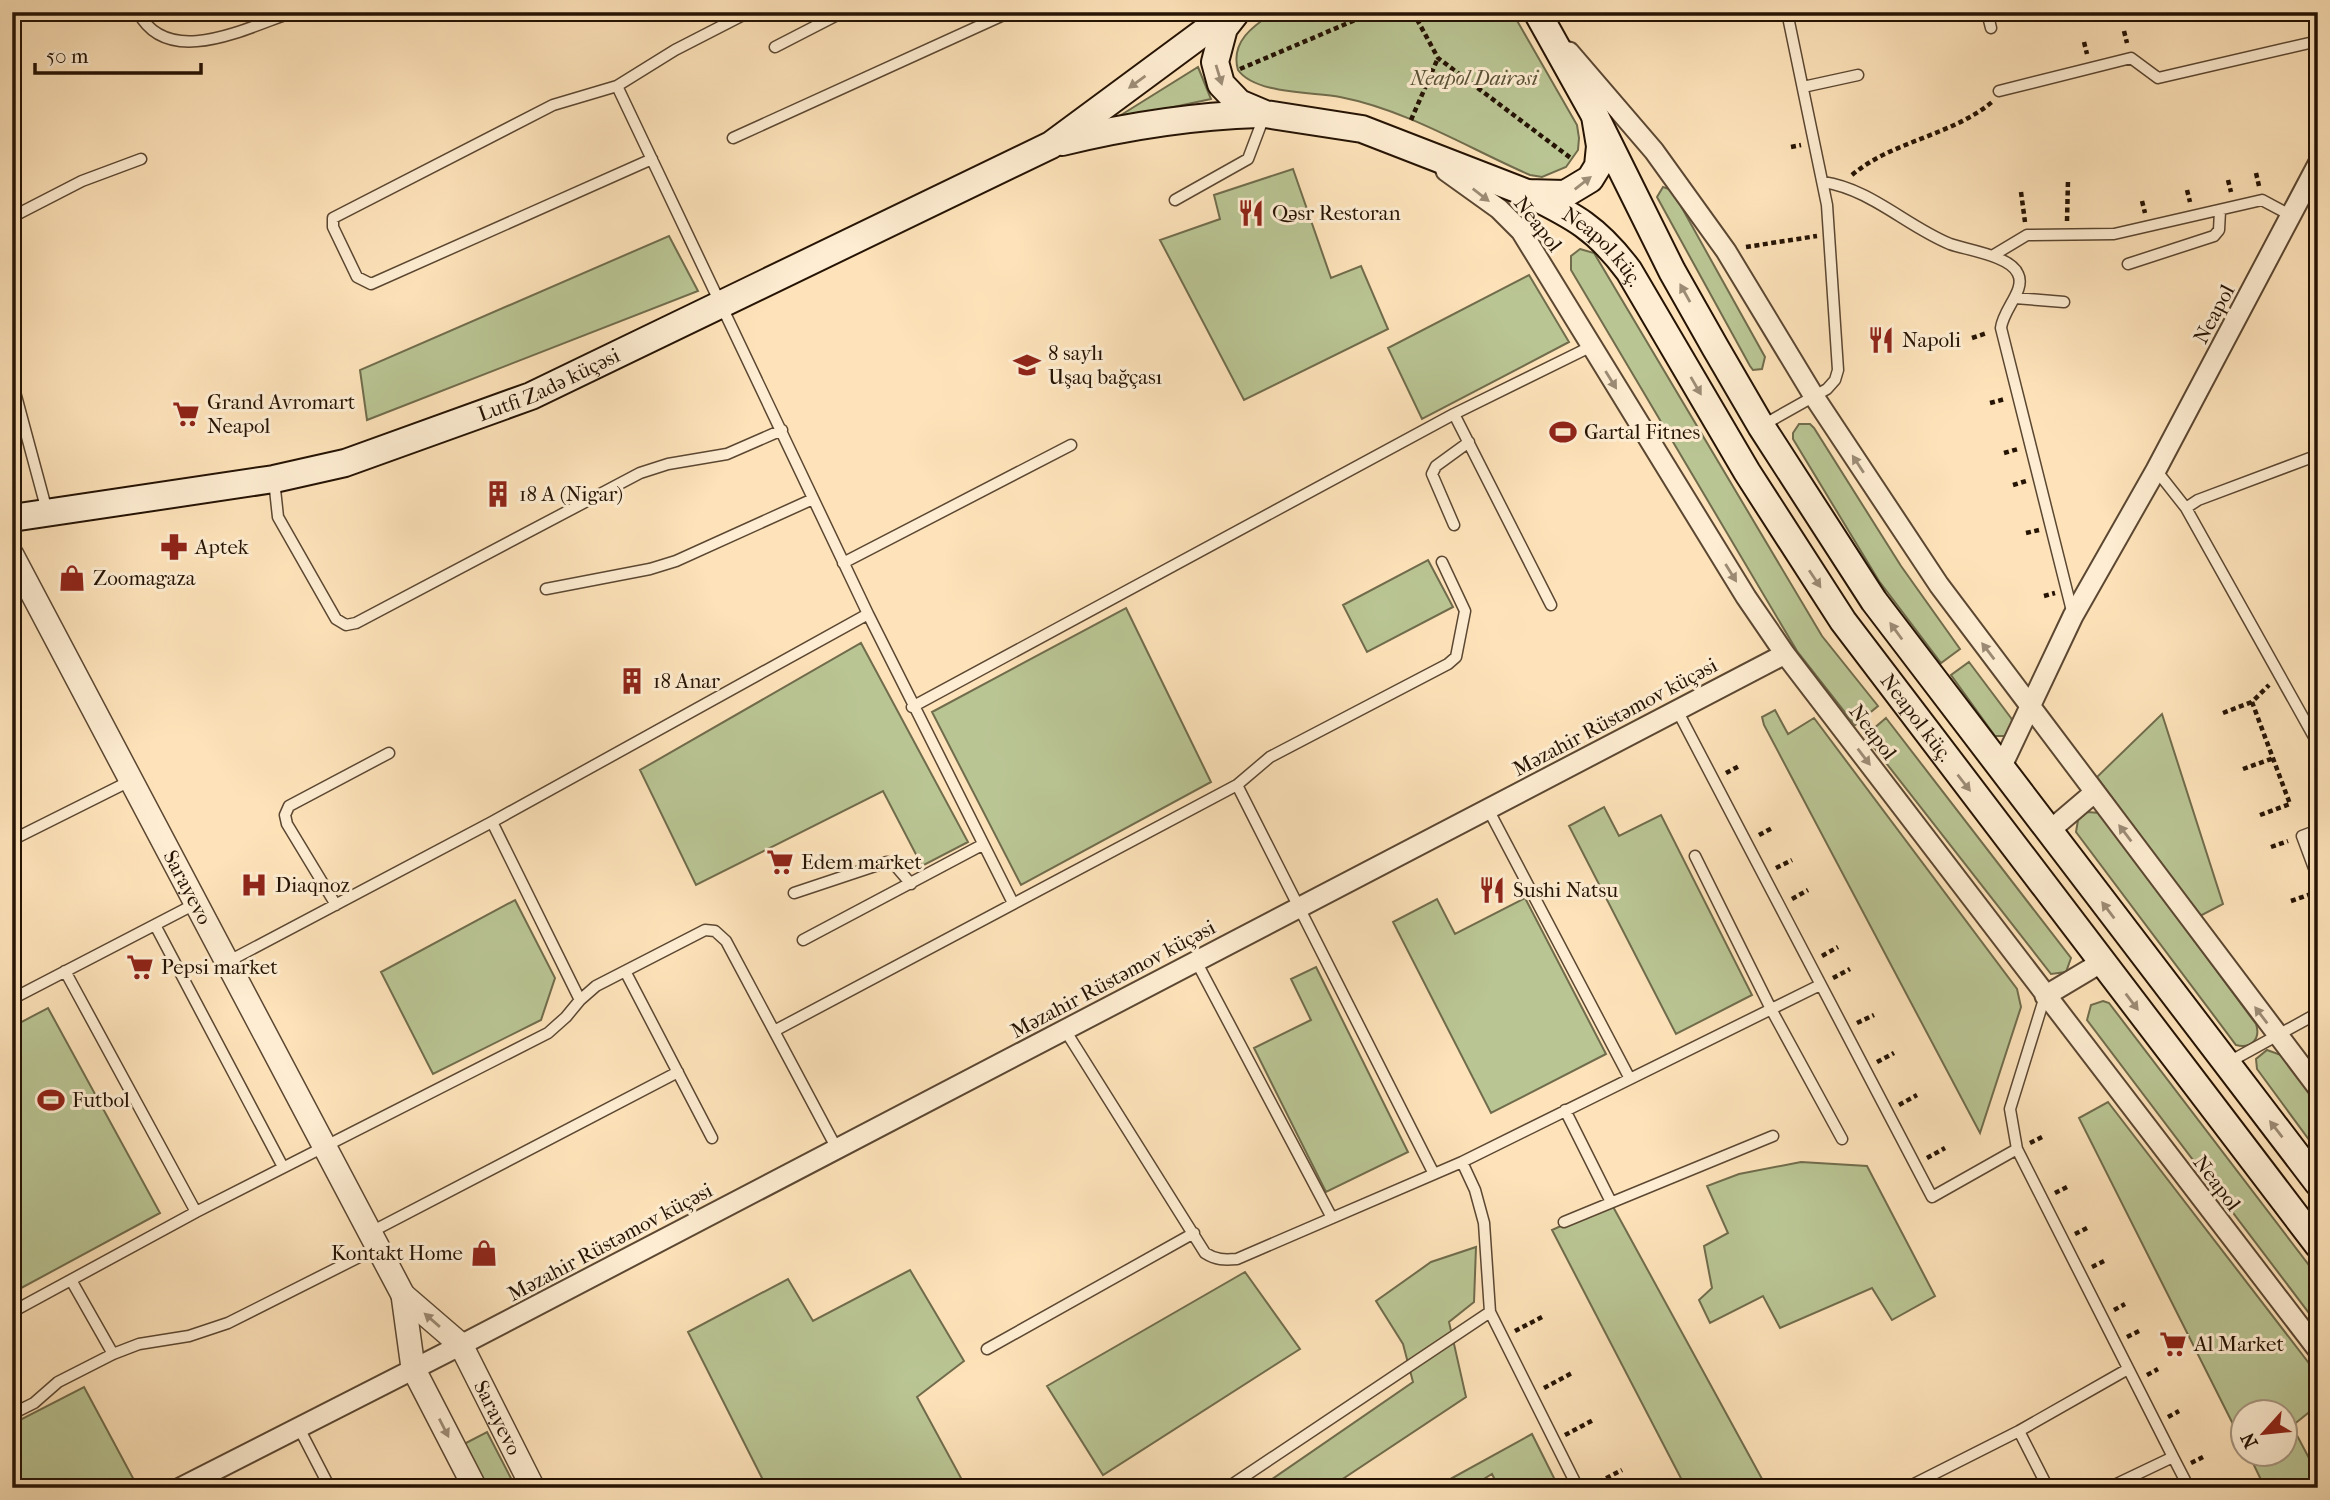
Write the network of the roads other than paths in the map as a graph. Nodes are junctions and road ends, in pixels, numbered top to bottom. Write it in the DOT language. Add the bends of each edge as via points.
graph roads {
  1 [pos="138,12"];
  2 [pos="293,12"];
  3 [pos="749,12"];
  4 [pos="843,12"];
  5 [pos="1010,12"];
  6 [pos="1233,12"];
  7 [pos="1787,12"];
  8 [pos="1987,12"];
  9 [pos="1540,18"];
  10 [pos="1992,29"];
  11 [pos="2318,40"];
  12 [pos="775,47"];
  13 [pos="1858,75"];
  14 [pos="617,86"];
  15 [pos="1803,87"];
  16 [pos="1999,91"];
  17 [pos="1265,114"];
  18 [pos="1595,116"];
  19 [pos="1408,132"];
  20 [pos="733,138"];
  21 [pos="1051,145"];
  22 [pos="141,159"];
  23 [pos="652,159"];
  24 [pos="2318,164"];
  25 [pos="1824,182"];
  26 [pos="1527,192"];
  27 [pos="1175,200"];
  28 [pos="2220,211"];
  29 [pos="2292,216"];
  30 [pos="12,217"];
  31 [pos="1992,256"];
  32 [pos="2128,264"];
  33 [pos="2015,298"];
  34 [pos="2064,302"];
  35 [pos="721,306"];
  36 [pos="1590,347"];
  37 [pos="12,381"];
  38 [pos="1815,398"];
  39 [pos="1454,414"];
  40 [pos="1761,426"];
  41 [pos="782,430"];
  42 [pos="1468,442"];
  43 [pos="1071,445"];
  44 [pos="2318,455"];
  45 [pos="2157,470"];
  46 [pos="274,479"];
  47 [pos="813,499"];
  48 [pos="2186,509"];
  49 [pos="47,512"];
  50 [pos="12,519"];
  51 [pos="1454,525"];
  52 [pos="12,555"];
  53 [pos="1442,562"];
  54 [pos="843,563"];
  55 [pos="545,589"];
  56 [pos="1551,605"];
  57 [pos="867,614"];
  58 [pos="2073,616"];
  59 [pos="1786,654"];
  60 [pos="2031,706"];
  61 [pos="912,707"];
  62 [pos="1677,710"];
  63 [pos="2318,744"];
  64 [pos="389,753"];
  65 [pos="2000,770"];
  66 [pos="132,780"];
  67 [pos="1237,785"];
  68 [pos="2095,792"];
  69 [pos="1488,809"];
  70 [pos="492,822"];
  71 [pos="2318,830"];
  72 [pos="2048,832"];
  73 [pos="12,840"];
  74 [pos="982,845"];
  75 [pos="1695,856"];
  76 [pos="2318,879"];
  77 [pos="911,884"];
  78 [pos="794,893"];
  79 [pos="197,902"];
  80 [pos="1013,903"];
  81 [pos="336,905"];
  82 [pos="1298,908"];
  83 [pos="155,925"];
  84 [pos="803,940"];
  85 [pos="229,961"];
  86 [pos="1196,961"];
  87 [pos="2102,962"];
  88 [pos="65,971"];
  89 [pos="625,971"];
  90 [pos="1820,985"];
  91 [pos="2045,996"];
  92 [pos="12,999"];
  93 [pos="580,1000"];
  94 [pos="1771,1009"];
  95 [pos="2318,1013"];
  96 [pos="776,1030"];
  97 [pos="1065,1030"];
  98 [pos="2278,1037"];
  99 [pos="2225,1064"];
  100 [pos="678,1072"];
  101 [pos="1629,1077"];
  102 [pos="2318,1088"];
  103 [pos="1565,1110"];
  104 [pos="1773,1136"];
  105 [pos="712,1138"];
  106 [pos="1842,1139"];
  107 [pos="326,1146"];
  108 [pos="837,1149"];
  109 [pos="2017,1149"];
  110 [pos="1462,1161"];
  111 [pos="283,1167"];
  112 [pos="1434,1174"];
  113 [pos="2318,1183"];
  114 [pos="1611,1202"];
  115 [pos="196,1212"];
  116 [pos="1332,1218"];
  117 [pos="1564,1222"];
  118 [pos="1194,1233"];
  119 [pos="375,1240"];
  120 [pos="2318,1245"];
  121 [pos="71,1280"];
  122 [pos="403,1295"];
  123 [pos="12,1312"];
  124 [pos="1490,1312"];
  125 [pos="461,1345"];
  126 [pos="987,1349"];
  127 [pos="2318,1350"];
  128 [pos="113,1354"];
  129 [pos="413,1368"];
  130 [pos="2128,1369"];
  131 [pos="12,1414"];
  132 [pos="299,1428"];
  133 [pos="2019,1431"];
  134 [pos="2173,1457"];
  135 [pos="1914,1484"];
  136 [pos="180,1488"];
  137 [pos="330,1488"];
  138 [pos="475,1488"];
  139 [pos="533,1488"];
  140 [pos="1227,1488"];
  141 [pos="1578,1488"];
  142 [pos="2048,1488"];
  143 [pos="2108,1488"];
  144 [pos="2189,1488"];
  1 -- 2 [label="lane" via="145,26 170,40 204,41"];
  3 -- 14 [label="lane"];
  4 -- 12 [label="lane"];
  5 -- 20 [label="lane"];
  6 -- 17 [label="main road, one-way" via="1217,47 1220,84 1239,103"];
  6 -- 21 [label="main road, one-way"];
  7 -- 15 [label="lane"];
  8 -- 10 [label="lane"];
  9 -- 18 [label="main road, Neapol küç."];
  9 -- 38 [label="street" via="1654,151 1726,251"];
  11 -- 16 [label="lane" via="2158,78 2131,58"];
  13 -- 15 [label="lane"];
  14 -- 23 [label="lane"];
  14 -- 23 [label="lane" via="553,105 333,218 333,228 357,277 371,284"];
  15 -- 25 [label="lane"];
  17 -- 19 [label="main road"];
  17 -- 21 [label="main road" via="1174,119"];
  17 -- 27 [label="lane" via="1248,159"];
  26 -- 18 [label="main road, one-way" via="1565,194 1590,179 1598,166 1600,146"];
  40 -- 18 [label="main road, Neapol küç., one-way" via="1672,271"];
  19 -- 26 [label="main road"];
  19 -- 36 [label="street, Neapol, one-way" via="1521,231"];
  21 -- 35 [label="main road, Lutfi Zadə küçəsi"];
  22 -- 30 [label="lane" via="82,181"];
  23 -- 35 [label="lane"];
  24 -- 29 [label="street, Neapol"];
  25 -- 31 [label="lane" via="1861,193 1950,244"];
  25 -- 38 [label="lane" via="1838,370 1835,380"];
  26 -- 87 [label="main road, Neapol küç., one-way" via="1588,224 1610,245 1843,621"];
  28 -- 29 [label="lane" via="2262,200"];
  28 -- 31 [label="lane" via="2114,234 2027,235"];
  28 -- 32 [label="lane" via="2214,236"];
  29 -- 45 [label="street, Neapol"];
  31 -- 33 [label="lane" via="2018,272"];
  33 -- 34 [label="lane"];
  33 -- 58 [label="lane" via="2003,314 2001,328"];
  35 -- 41 [label="lane"];
  35 -- 46 [label="main road, Lutfi Zadə küçəsi" via="519,401 345,463"];
  36 -- 39 [label="lane"];
  36 -- 59 [label="street, Neapol, one-way"];
  37 -- 49 [label="lane"];
  38 -- 40 [label="lane"];
  60 -- 38 [label="street, one-way" via="1939,585"];
  39 -- 42 [label="lane"];
  39 -- 61 [label="lane"];
  65 -- 40 [label="main road, Neapol küç., one-way" via="1874,601"];
  41 -- 46 [label="lane" via="727,454 640,473 346,625 336,619 278,517"];
  41 -- 47 [label="lane"];
  42 -- 51 [label="lane" via="1432,474"];
  42 -- 56 [label="lane"];
  43 -- 54 [label="lane"];
  44 -- 48 [label="lane" via="2198,500"];
  45 -- 48 [label="lane"];
  45 -- 58 [label="street, Neapol"];
  46 -- 49 [label="main road, Lutfi Zadə küçəsi"];
  47 -- 54 [label="lane"];
  47 -- 55 [label="lane" via="663,565"];
  48 -- 63 [label="lane"];
  49 -- 50 [label="main road, Lutfi Zadə küçəsi"];
  52 -- 66 [label="street, Sarayevo"];
  53 -- 67 [label="lane" via="1465,611 1456,657 1270,757"];
  54 -- 57 [label="lane"];
  57 -- 61 [label="lane"];
  57 -- 70 [label="lane"];
  58 -- 60 [label="street, Neapol"];
  59 -- 62 [label="street, Məzahir Rüstəmov küçəsi"];
  59 -- 91 [label="street, Neapol, one-way"];
  60 -- 65 [label="street, Neapol"];
  60 -- 68 [label="street"];
  61 -- 74 [label="lane"];
  62 -- 69 [label="street, Məzahir Rüstəmov küçəsi"];
  62 -- 90 [label="lane"];
  64 -- 81 [label="lane" via="289,806 285,815"];
  65 -- 72 [label="main road, Neapol küç."];
  66 -- 73 [label="lane"];
  66 -- 79 [label="street, Sarayevo"];
  67 -- 80 [label="lane"];
  67 -- 82 [label="lane"];
  68 -- 72 [label="street"];
  98 -- 68 [label="street, one-way"];
  69 -- 82 [label="street, Məzahir Rüstəmov küçəsi"];
  69 -- 101 [label="lane"];
  70 -- 81 [label="lane"];
  70 -- 93 [label="lane"];
  71 -- 76 [label="lane" via="2302,836"];
  99 -- 72 [label="main road, Neapol küç., one-way"];
  74 -- 77 [label="lane"];
  74 -- 80 [label="lane"];
  75 -- 94 [label="lane"];
  77 -- 78 [label="lane" via="887,862"];
  77 -- 84 [label="lane"];
  79 -- 83 [label="lane"];
  79 -- 85 [label="street, Sarayevo"];
  80 -- 96 [label="lane"];
  81 -- 85 [label="lane"];
  82 -- 86 [label="street, Məzahir Rüstəmov küçəsi"];
  82 -- 112 [label="lane"];
  83 -- 88 [label="lane"];
  83 -- 111 [label="lane"];
  85 -- 107 [label="street, Sarayevo"];
  86 -- 97 [label="street, Məzahir Rüstəmov küçəsi"];
  86 -- 116 [label="lane"];
  87 -- 91 [label="street"];
  87 -- 120 [label="main road, Neapol küç., one-way"];
  88 -- 92 [label="lane"];
  88 -- 115 [label="lane"];
  89 -- 93 [label="lane"];
  89 -- 96 [label="lane" via="705,930 715,931 726,940"];
  89 -- 100 [label="lane"];
  90 -- 94 [label="lane"];
  90 -- 109 [label="lane" via="1932,1197"];
  91 -- 109 [label="lane" via="2010,1109"];
  91 -- 127 [label="street, Neapol"];
  93 -- 107 [label="lane" via="548,1033"];
  94 -- 101 [label="lane"];
  94 -- 106 [label="lane"];
  95 -- 98 [label="lane"];
  96 -- 108 [label="lane"];
  97 -- 108 [label="street, Məzahir Rüstəmov küçəsi"];
  97 -- 118 [label="lane"];
  98 -- 99 [label="lane"];
  98 -- 102 [label="street"];
  113 -- 99 [label="main road, Neapol küç., one-way"];
  100 -- 105 [label="lane"];
  100 -- 119 [label="lane"];
  101 -- 103 [label="lane"];
  103 -- 110 [label="lane"];
  103 -- 114 [label="lane"];
  104 -- 114 [label="lane"];
  107 -- 111 [label="lane"];
  107 -- 119 [label="street, Sarayevo"];
  108 -- 125 [label="street, Məzahir Rüstəmov küçəsi"];
  109 -- 130 [label="lane"];
  110 -- 112 [label="lane"];
  110 -- 124 [label="lane" via="1484,1223"];
  111 -- 115 [label="lane"];
  112 -- 116 [label="lane"];
  114 -- 117 [label="lane"];
  115 -- 121 [label="lane"];
  116 -- 118 [label="lane" via="1237,1259 1213,1259"];
  118 -- 126 [label="lane"];
  119 -- 122 [label="street, Sarayevo"];
  119 -- 128 [label="lane" via="228,1323"];
  121 -- 123 [label="lane"];
  121 -- 128 [label="lane"];
  125 -- 122 [label="street, one-way"];
  122 -- 129 [label="street"];
  124 -- 140 [label="lane"];
  124 -- 141 [label="lane"];
  125 -- 129 [label="street, Məzahir Rüstəmov küçəsi"];
  125 -- 139 [label="street, Sarayevo"];
  128 -- 131 [label="lane" via="58,1382 34,1403"];
  129 -- 132 [label="street"];
  129 -- 138 [label="street, one-way"];
  130 -- 133 [label="lane"];
  130 -- 134 [label="lane"];
  132 -- 136 [label="street"];
  132 -- 137 [label="lane"];
  133 -- 135 [label="lane"];
  133 -- 142 [label="lane"];
  134 -- 143 [label="lane"];
  134 -- 144 [label="lane"];
}
